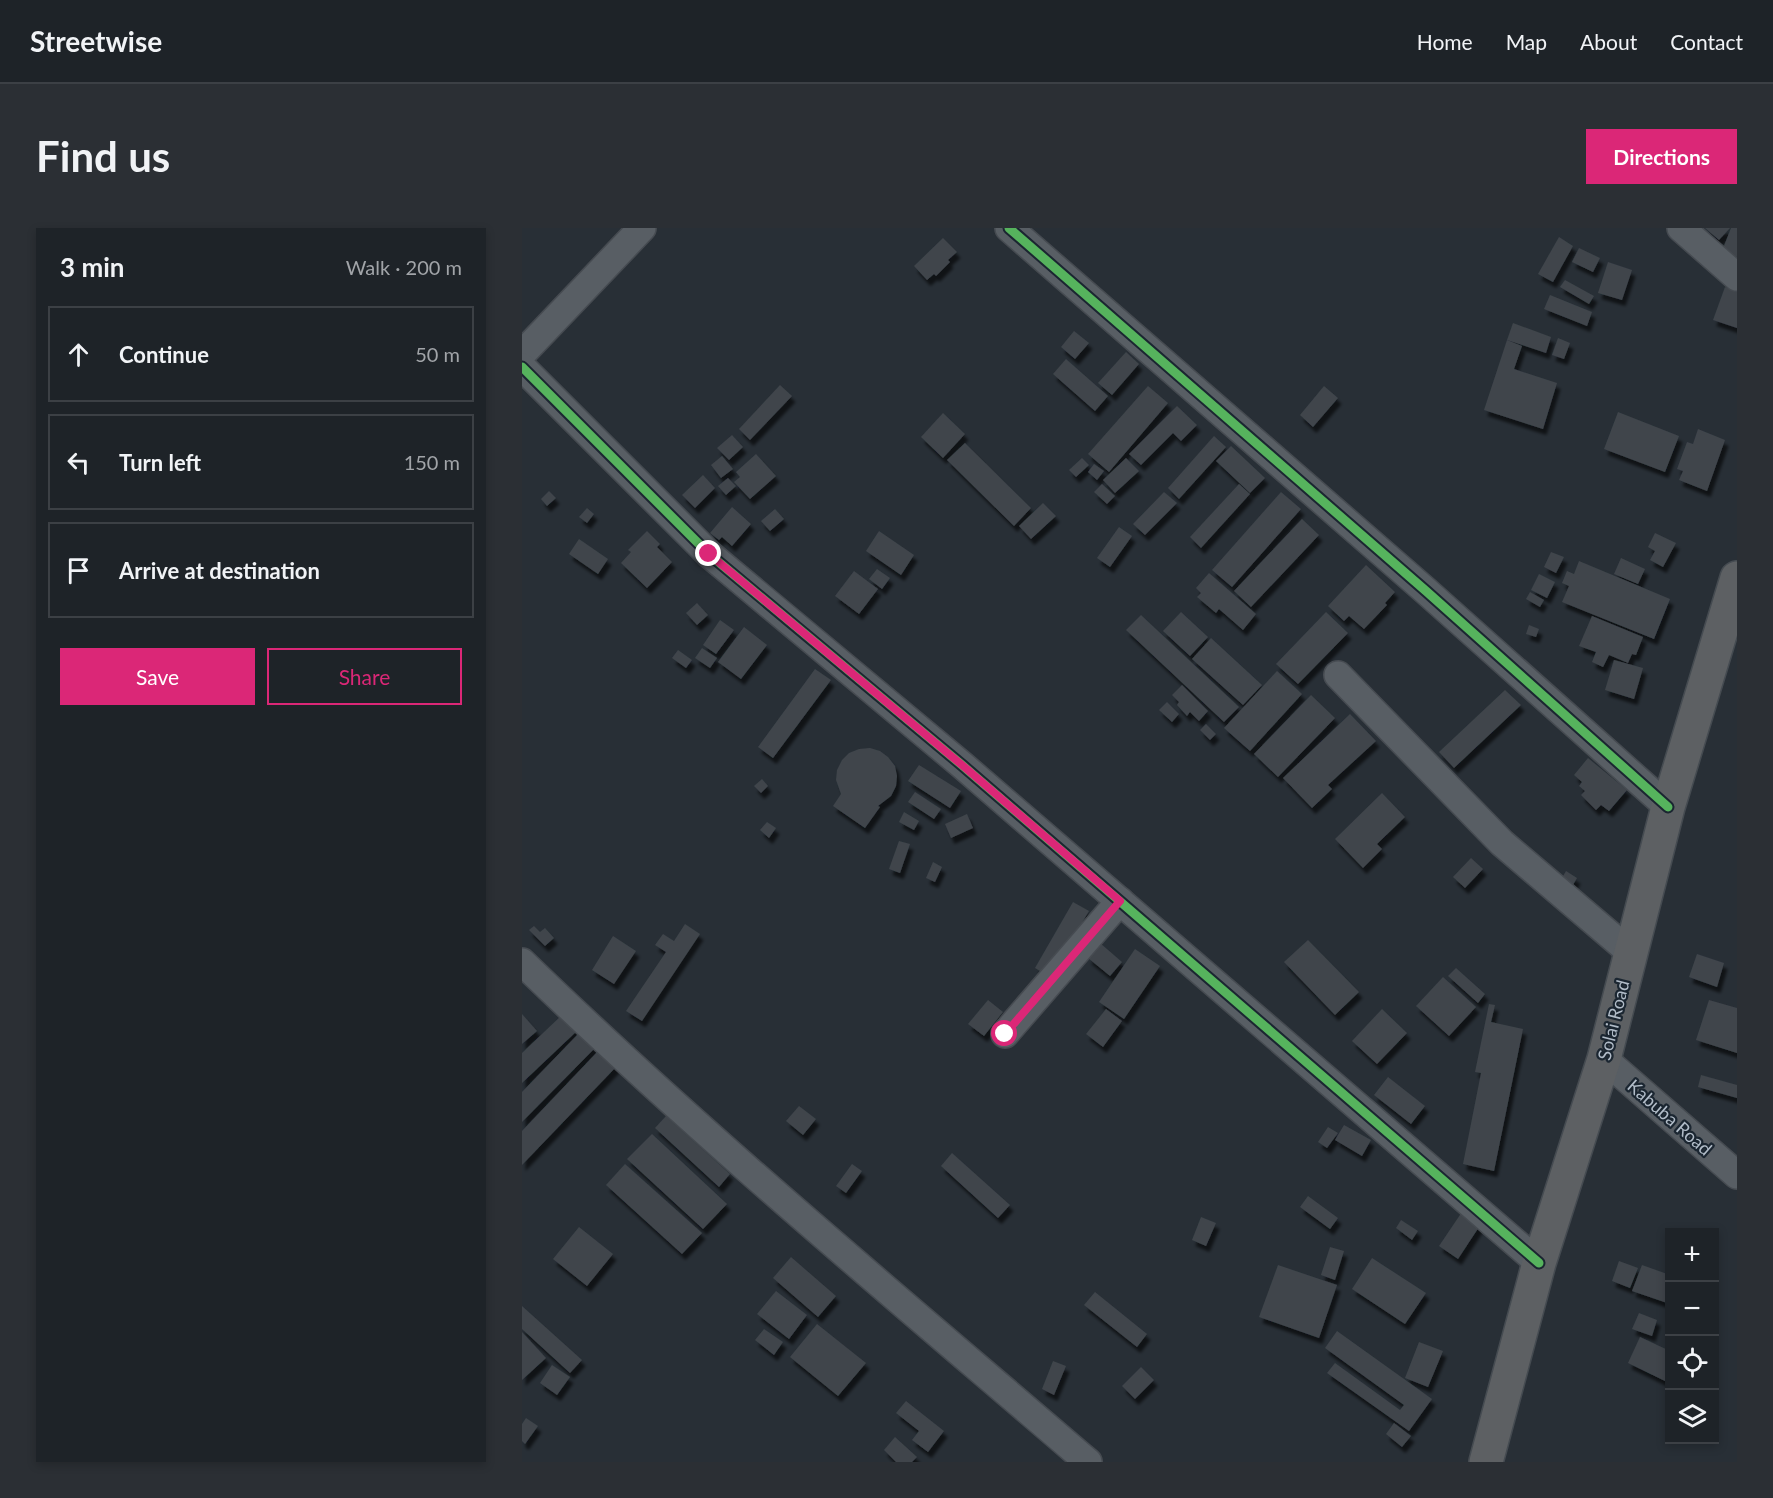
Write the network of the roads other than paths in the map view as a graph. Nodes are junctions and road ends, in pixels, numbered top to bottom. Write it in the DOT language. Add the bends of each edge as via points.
graph roads {
  1 [pos="642,228"];
  2 [pos="1009,228"];
  3 [pos="1681,228"];
  4 [pos="1737,277"];
  5 [pos="522,354"];
  6 [pos="522,367"];
  7 [pos="1737,578"];
  8 [pos="1338,675"];
  9 [pos="1668,807"];
  10 [pos="1120,901"];
  11 [pos="1630,952"];
  12 [pos="522,962"];
  13 [pos="1005,1034"];
  14 [pos="1604,1059"];
  15 [pos="1737,1175"];
  16 [pos="1539,1263"];
  17 [pos="1088,1462"];
  18 [pos="1486,1462"];
  1 -- 5 [label="street"];
  2 -- 9 [label="street"];
  3 -- 4 [label="street"];
  6 -- 10 [label="street" via="709,554"];
  7 -- 9 [label="highway, Solai Road"];
  8 -- 11 [label="street" via="1502,843"];
  9 -- 11 [label="highway, Solai Road"];
  10 -- 13 [label="street"];
  10 -- 16 [label="street"];
  11 -- 14 [label="highway, Solai Road"];
  12 -- 17 [label="street" via="655,1087"];
  14 -- 15 [label="street, Kabuba Road"];
  14 -- 16 [label="highway, Solai Road"];
  16 -- 18 [label="highway, Solai Road"];
}
